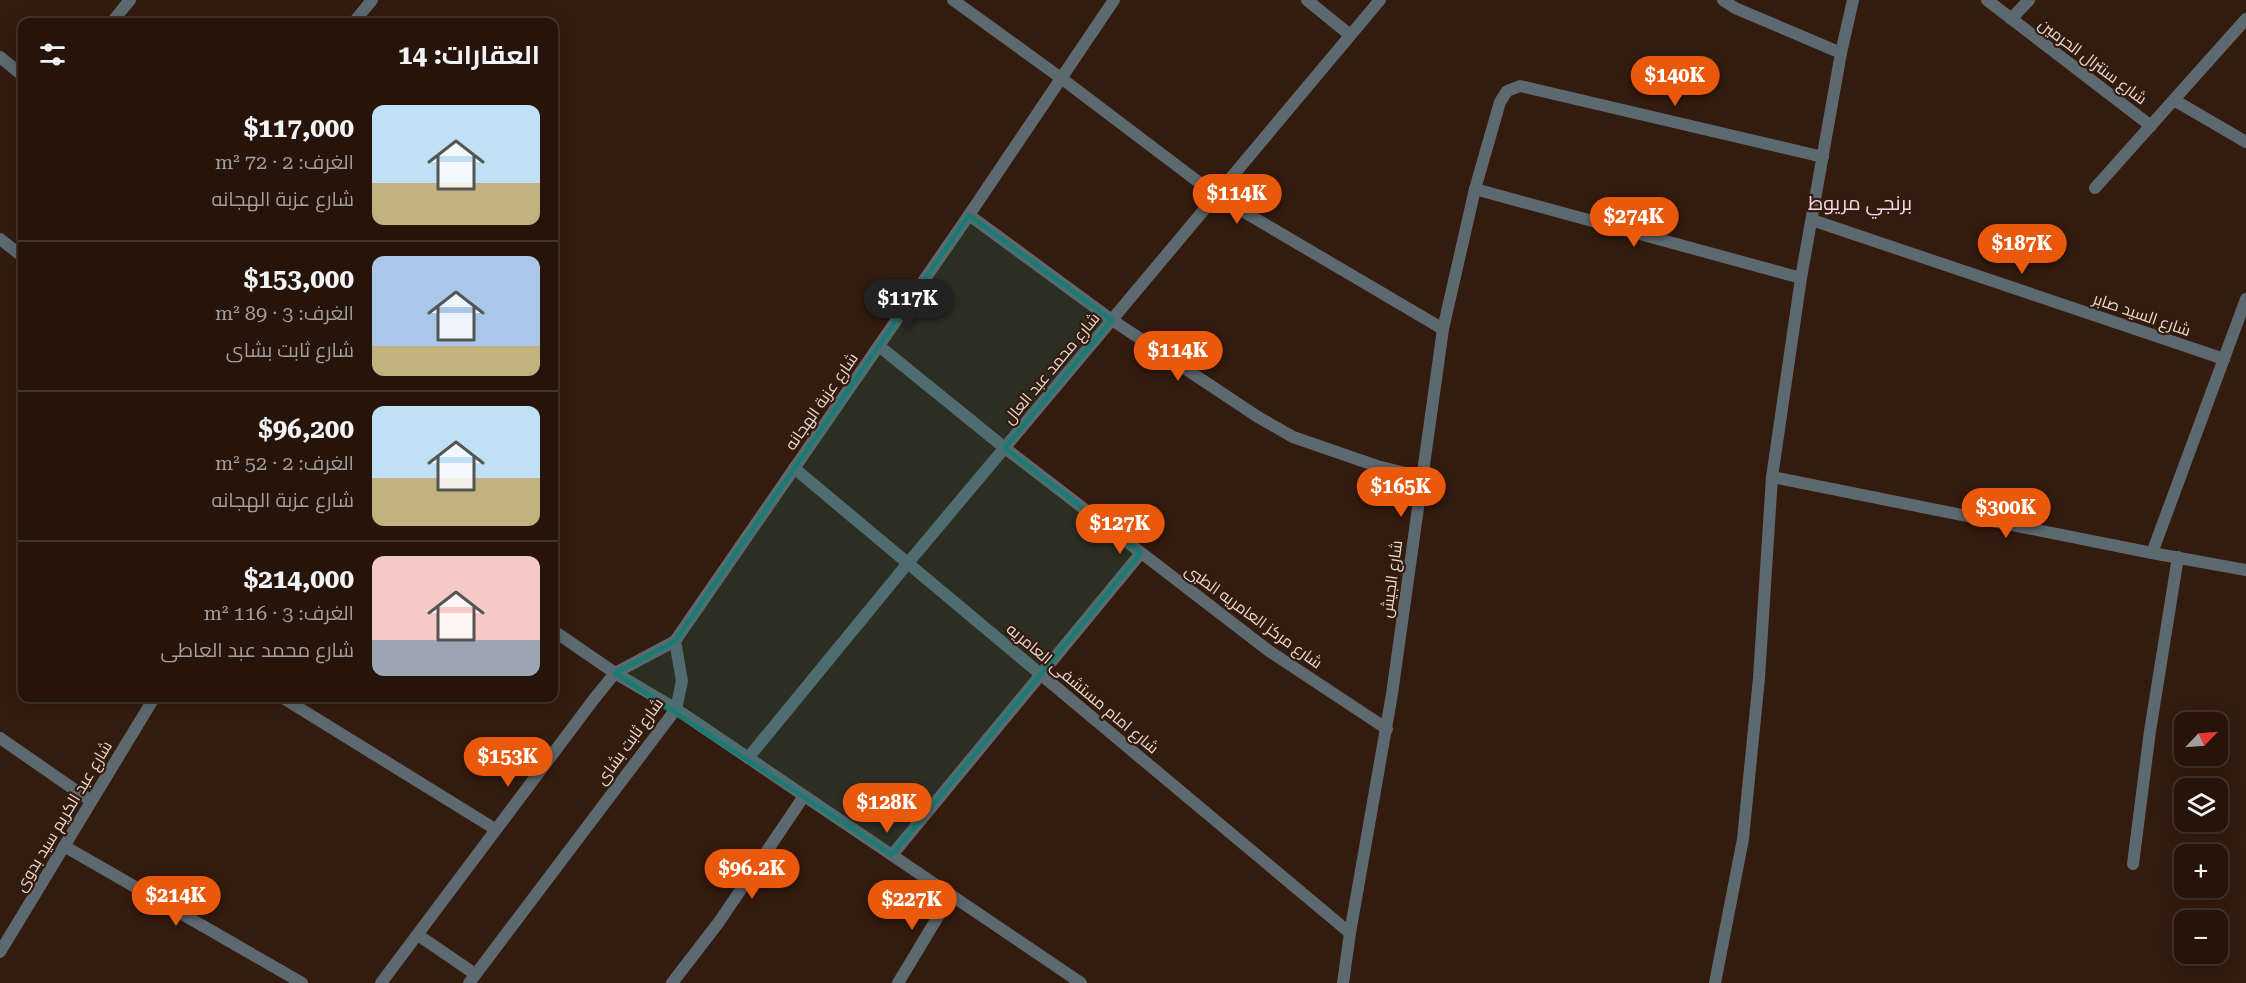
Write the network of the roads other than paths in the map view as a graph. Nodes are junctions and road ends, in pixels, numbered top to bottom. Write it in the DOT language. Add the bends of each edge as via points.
graph roads {
  1 [pos="130,0"];
  2 [pos="371,0"];
  3 [pos="953,0"];
  4 [pos="1114,0"];
  5 [pos="1308,0"];
  6 [pos="1380,0"];
  7 [pos="1723,0"];
  8 [pos="1853,0"];
  9 [pos="1986,0"];
  10 [pos="2029,0"];
  11 [pos="115,18"];
  12 [pos="357,18"];
  13 [pos="2011,19"];
  14 [pos="2246,19"];
  15 [pos="1350,35"];
  16 [pos="1841,53"];
  17 [pos="0,57"];
  18 [pos="18,72"];
  19 [pos="1061,78"];
  20 [pos="2174,100"];
  21 [pos="2151,126"];
  22 [pos="2246,142"];
  23 [pos="1823,157"];
  24 [pos="2095,188"];
  25 [pos="1475,189"];
  26 [pos="1217,196"];
  27 [pos="969,215"];
  28 [pos="1812,220"];
  29 [pos="0,239"];
  30 [pos="18,253"];
  31 [pos="1801,278"];
  32 [pos="2246,299"];
  33 [pos="1112,320"];
  34 [pos="1443,329"];
  35 [pos="879,346"];
  36 [pos="2224,359"];
  37 [pos="1005,448"];
  38 [pos="794,468"];
  39 [pos="1422,477"];
  40 [pos="1772,477"];
  41 [pos="1141,553"];
  42 [pos="2152,553"];
  43 [pos="2178,557"];
  44 [pos="908,563"];
  45 [pos="2246,570"];
  46 [pos="558,634"];
  47 [pos="675,641"];
  48 [pos="615,674"];
  49 [pos="1041,674"];
  50 [pos="152,702"];
  51 [pos="295,702"];
  52 [pos="676,709"];
  53 [pos="1386,729"];
  54 [pos="0,738"];
  55 [pos="748,758"];
  56 [pos="804,796"];
  57 [pos="91,801"];
  58 [pos="495,830"];
  59 [pos="64,846"];
  60 [pos="892,855"];
  61 [pos="2133,864"];
  62 [pos="951,895"];
  63 [pos="1350,933"];
  64 [pos="418,935"];
  65 [pos="0,952"];
  66 [pos="472,979"];
  67 [pos="302,983"];
  68 [pos="381,983"];
  69 [pos="672,983"];
  70 [pos="898,983"];
  71 [pos="1081,983"];
  72 [pos="1343,983"];
  73 [pos="1715,983"];
  1 -- 11 [label="street"];
  2 -- 12 [label="street"];
  3 -- 19 [label="street"];
  4 -- 19 [label="street, شارع عزبة الهجانه"];
  5 -- 15 [label="street"];
  6 -- 15 [label="street, شارع محمد عبد العال"];
  7 -- 16 [label="street"];
  8 -- 16 [label="street"];
  9 -- 13 [label="street, شارع سنترال الحرمين"];
  10 -- 13 [label="street"];
  13 -- 21 [label="street, شارع سنترال الحرمين"];
  14 -- 20 [label="street"];
  15 -- 26 [label="street, شارع محمد عبد العال"];
  16 -- 23 [label="street"];
  17 -- 18 [label="street"];
  19 -- 26 [label="street"];
  19 -- 27 [label="street, شارع عزبة الهجانه"];
  20 -- 21 [label="street"];
  20 -- 22 [label="street"];
  21 -- 24 [label="street"];
  23 -- 25 [label="street, شارع الجيش" via="1520,86 1507,91 1500,102"];
  23 -- 28 [label="street"];
  25 -- 31 [label="street"];
  25 -- 34 [label="street, شارع الجيش"];
  26 -- 33 [label="street, شارع محمد عبد العال"];
  26 -- 34 [label="street"];
  27 -- 33 [label="street"];
  27 -- 35 [label="street, شارع عزبة الهجانه"];
  28 -- 31 [label="street"];
  28 -- 36 [label="street, شارع السيد صابر"];
  29 -- 30 [label="street"];
  31 -- 40 [label="street"];
  32 -- 36 [label="street"];
  33 -- 37 [label="street, شارع محمد عبد العال"];
  33 -- 39 [label="street" via="1293,437"];
  34 -- 39 [label="street, شارع الجيش"];
  35 -- 37 [label="street, شارع مركز العامريه الطبى"];
  35 -- 38 [label="street, شارع عزبة الهجانه"];
  36 -- 42 [label="street"];
  37 -- 41 [label="street, شارع مركز العامريه الطبى"];
  37 -- 44 [label="street, شارع محمد عبد العال"];
  38 -- 44 [label="street, شارع امام مستشفى العامريه"];
  38 -- 47 [label="street, شارع عزبة الهجانه"];
  39 -- 53 [label="street, شارع الجيش"];
  40 -- 42 [label="street"];
  40 -- 73 [label="street" via="1760,678 1743,839"];
  41 -- 49 [label="street"];
  41 -- 53 [label="street, شارع مركز العامريه الطبى" via="1269,651"];
  42 -- 43 [label="street"];
  43 -- 45 [label="street"];
  43 -- 61 [label="street"];
  44 -- 49 [label="street, شارع امام مستشفى العامريه"];
  44 -- 55 [label="street, شارع محمد عبد العال"];
  46 -- 48 [label="street"];
  47 -- 48 [label="street"];
  47 -- 52 [label="street, شارع ثابت بشاى" via="682,681"];
  48 -- 52 [label="street"];
  48 -- 58 [label="street"];
  49 -- 60 [label="street"];
  49 -- 63 [label="street, شارع امام مستشفى العامريه"];
  50 -- 57 [label="street, شارع عبد الكريم سيد بدوى"];
  51 -- 58 [label="street"];
  52 -- 55 [label="street"];
  52 -- 66 [label="street, شارع ثابت بشاى"];
  53 -- 63 [label="street, شارع الجيش"];
  54 -- 57 [label="street"];
  55 -- 56 [label="street"];
  56 -- 60 [label="street"];
  56 -- 69 [label="street" via="719,922"];
  57 -- 59 [label="street, شارع عبد الكريم سيد بدوى"];
  58 -- 64 [label="street"];
  59 -- 65 [label="street, شارع عبد الكريم سيد بدوى"];
  59 -- 67 [label="street"];
  60 -- 62 [label="street"];
  62 -- 70 [label="street"];
  62 -- 71 [label="street"];
  63 -- 72 [label="street, شارع الجيش"];
  64 -- 66 [label="street"];
  64 -- 68 [label="street"];
}
